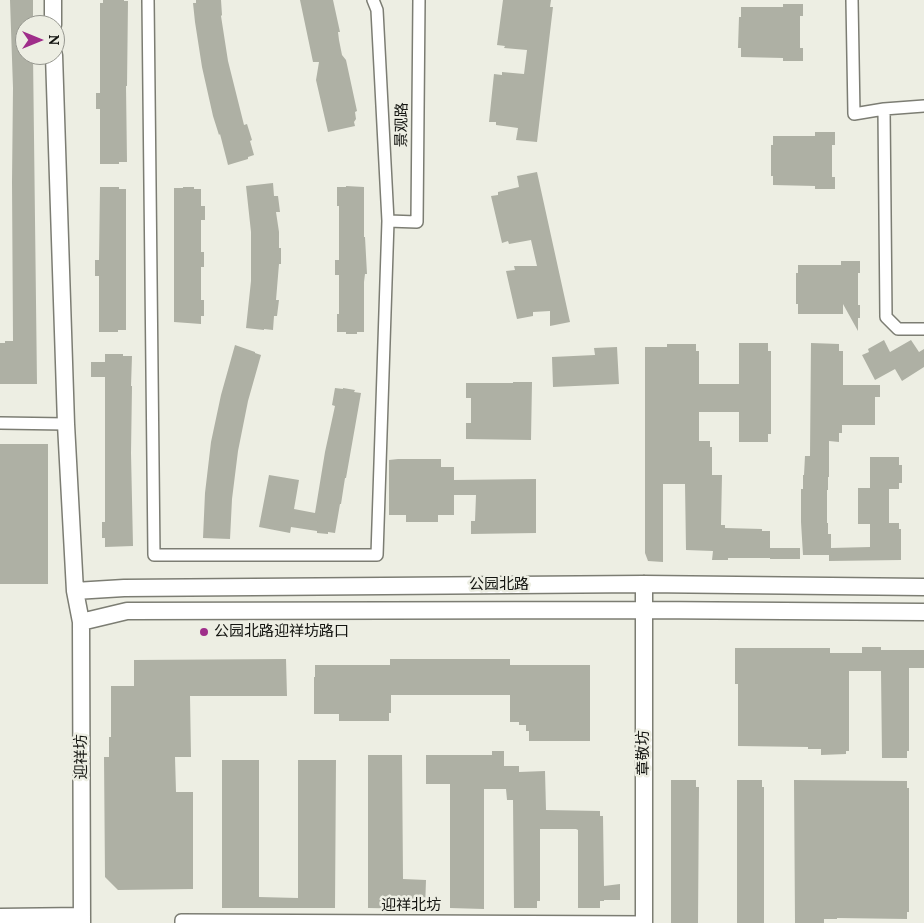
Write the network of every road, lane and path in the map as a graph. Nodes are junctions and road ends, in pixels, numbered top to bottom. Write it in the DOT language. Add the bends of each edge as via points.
graph roads {
  1 [pos="52,0"];
  2 [pos="148,0"];
  3 [pos="373,0"];
  4 [pos="419,0"];
  5 [pos="852,0"];
  6 [pos="53,15"];
  7 [pos="54,65"];
  8 [pos="924,106"];
  9 [pos="884,109"];
  10 [pos="388,221"];
  11 [pos="924,329"];
  12 [pos="0,423"];
  13 [pos="66,424"];
  14 [pos="644,584"];
  15 [pos="924,586"];
  16 [pos="75,591"];
  17 [pos="644,610"];
  18 [pos="924,612"];
  19 [pos="81,622"];
  20 [pos="0,917"];
  21 [pos="82,920"];
  22 [pos="181,923"];
  23 [pos="644,923"];
  1 -- 6 [label="main road"];
  2 -- 10 [label="street" via="154,555 377,555"];
  3 -- 10 [label="street" via="377,10"];
  4 -- 10 [label="street, 景观路" via="417,222"];
  5 -- 9 [label="street" via="854,114"];
  7 -- 13 [label="main road, 迎祥坊"];
  8 -- 9 [label="street"];
  9 -- 11 [label="street" via="886,318 898,329"];
  12 -- 13 [label="street"];
  13 -- 16 [label="main road, 迎祥坊"];
  14 -- 15 [label="main road, 公园北路"];
  14 -- 16 [label="main road, 公园北路"];
  14 -- 17 [label="main road, 章敬坊"];
  16 -- 19 [label="main road, 迎祥坊"];
  17 -- 18 [label="main road, 公园北路"];
  17 -- 19 [label="main road, 公园北路" via="127,611"];
  17 -- 23 [label="main road, 章敬坊"];
  19 -- 21 [label="main road, 迎祥坊"];
  20 -- 21 [label="main road"];
  22 -- 23 [label="street, 迎祥北坊" via="181,920"];
}
